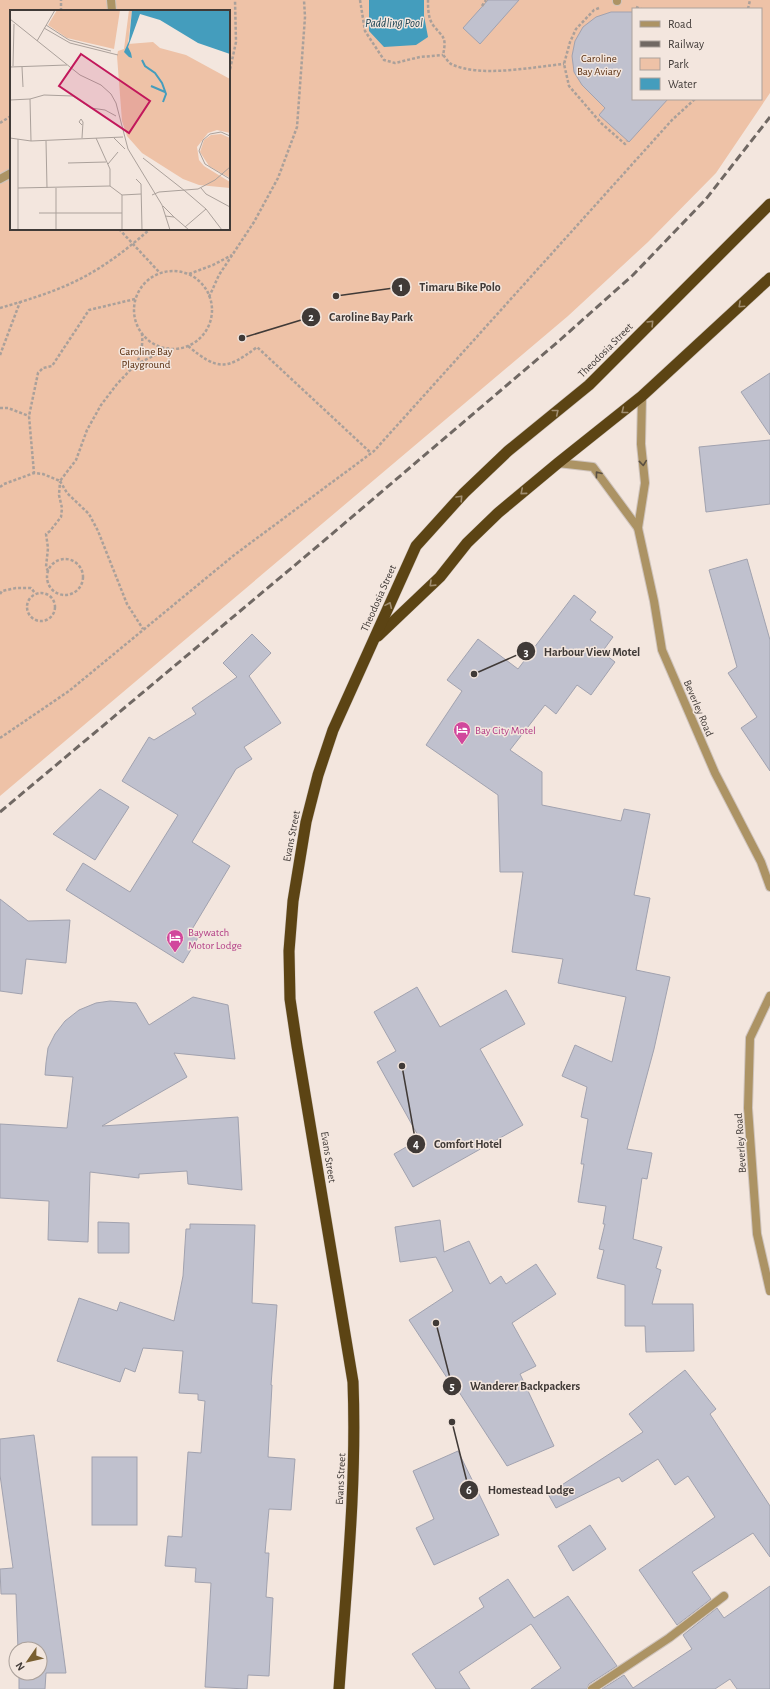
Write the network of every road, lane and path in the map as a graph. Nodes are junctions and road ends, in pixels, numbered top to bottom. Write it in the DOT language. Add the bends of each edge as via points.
graph roads {
  1 [pos="111,0"];
  2 [pos="235,0"];
  3 [pos="304,0"];
  4 [pos="360,0"];
  5 [pos="428,0"];
  6 [pos="486,0"];
  7 [pos="617,1"];
  8 [pos="482,6"];
  9 [pos="638,8"];
  10 [pos="112,10"];
  11 [pos="443,55"];
  12 [pos="564,64"];
  13 [pos="230,69"];
  14 [pos="694,100"];
  15 [pos="10,118"];
  16 [pos="0,123"];
  17 [pos="627,141"];
  18 [pos="10,174"];
  19 [pos="0,179"];
  20 [pos="770,204"];
  21 [pos="120,230"];
  22 [pos="149,230"];
  23 [pos="134,244"];
  24 [pos="232,255"];
  25 [pos="160,273"];
  26 [pos="188,274"];
  27 [pos="770,278"];
  28 [pos="209,297"];
  29 [pos="135,299"];
  30 [pos="20,302"];
  31 [pos="0,308"];
  32 [pos="142,334"];
  33 [pos="188,346"];
  34 [pos="169,348"];
  35 [pos="0,355"];
  36 [pos="135,365"];
  37 [pos="642,396"];
  38 [pos="0,408"];
  39 [pos="29,416"];
  40 [pos="371,453"];
  41 [pos="558,463"];
  42 [pos="34,473"];
  43 [pos="60,481"];
  44 [pos="0,487"];
  45 [pos="638,528"];
  46 [pos="48,572"];
  47 [pos="54,591"];
  48 [pos="35,593"];
  49 [pos="0,594"];
  50 [pos="50,596"];
  51 [pos="143,629"];
  52 [pos="373,641"];
  53 [pos="0,738"];
  54 [pos="770,887"];
  55 [pos="770,996"];
  56 [pos="770,1291"];
  57 [pos="724,1596"];
  58 [pos="339,1689"];
  59 [pos="592,1689"];
  1 -- 10 [label="street"];
  2 -- 13 [label="path" via="236,42"];
  3 -- 24 [label="path" via="305,17 296,127 278,178"];
  4 -- 11 [label="path" via="364,31 384,60 395,63"];
  5 -- 11 [label="path" via="432,24 442,34 446,44"];
  6 -- 8 [label="path"];
  7 -- 9 [label="path"];
  7 -- 12 [label="path" via="594,10 576,29"];
  11 -- 12 [label="path" via="450,64 470,70 493,71"];
  12 -- 17 [label="path" via="569,86 600,123 625,144"];
  14 -- 40 [label="path" via="672,120"];
  15 -- 16 [label="path"];
  18 -- 19 [label="street"];
  52 -- 20 [label="highway, Theodosia Street, one-way" via="416,546 464,493 508,451 589,385"];
  21 -- 23 [label="path"];
  22 -- 23 [label="path"];
  23 -- 25 [label="path"];
  23 -- 30 [label="path" via="91,273 46,294"];
  24 -- 26 [label="path" via="207,268"];
  24 -- 28 [label="path"];
  25 -- 26 [label="path" via="173,270"];
  25 -- 29 [label="path" via="140,288"];
  26 -- 28 [label="path" via="198,280"];
  27 -- 37 [label="highway, Theodosia Street, one-way"];
  28 -- 33 [label="path" via="212,316 207,328 199,339"];
  29 -- 32 [label="path" via="136,324"];
  29 -- 39 [label="path" via="89,310 52,366 43,368 38,373"];
  30 -- 31 [label="path"];
  30 -- 35 [label="path"];
  32 -- 34 [label="path" via="152,343"];
  32 -- 36 [label="path" via="141,355"];
  33 -- 34 [label="path"];
  33 -- 40 [label="path" via="203,359 228,365 257,347"];
  34 -- 36 [label="path"];
  36 -- 43 [label="path" via="101,405 87,430 76,460"];
  37 -- 41 [label="highway, Theodosia Street, one-way"];
  37 -- 45 [label="street, Beverley Road, one-way" via="641,444 645,483"];
  38 -- 39 [label="path" via="8,408"];
  39 -- 42 [label="path"];
  40 -- 51 [label="path" via="283,517"];
  45 -- 41 [label="street, Beverley Road, one-way" via="593,467"];
  41 -- 52 [label="highway, Theodosia Street, one-way" via="467,543 440,577"];
  42 -- 43 [label="path"];
  42 -- 44 [label="path"];
  43 -- 46 [label="path" via="61,517 46,534"];
  43 -- 51 [label="path" via="67,493 89,514 127,604"];
  45 -- 54 [label="street, Beverley Road" via="662,650 715,773 761,862"];
  46 -- 47 [label="path" via="49,584"];
  46 -- 47 [label="path" via="55,563 66,559 76,563 83,573 82,584 74,593 62,595"];
  47 -- 50 [label="path"];
  48 -- 49 [label="path" via="31,588 16,588 2,591"];
  48 -- 50 [label="path" via="44,592"];
  48 -- 50 [label="path" via="28,600 27,609 36,620 45,620 53,614 56,605"];
  51 -- 53 [label="path" via="68,691"];
  52 -- 58 [label="highway, Evans Street" via="333,730 318,775 300,858 289,952 290,999 353,1382 354,1476"];
  55 -- 56 [label="street, Beverley Road" via="750,1038 748,1108 757,1234"];
  57 -- 59 [label="street" via="669,1638"];
}
